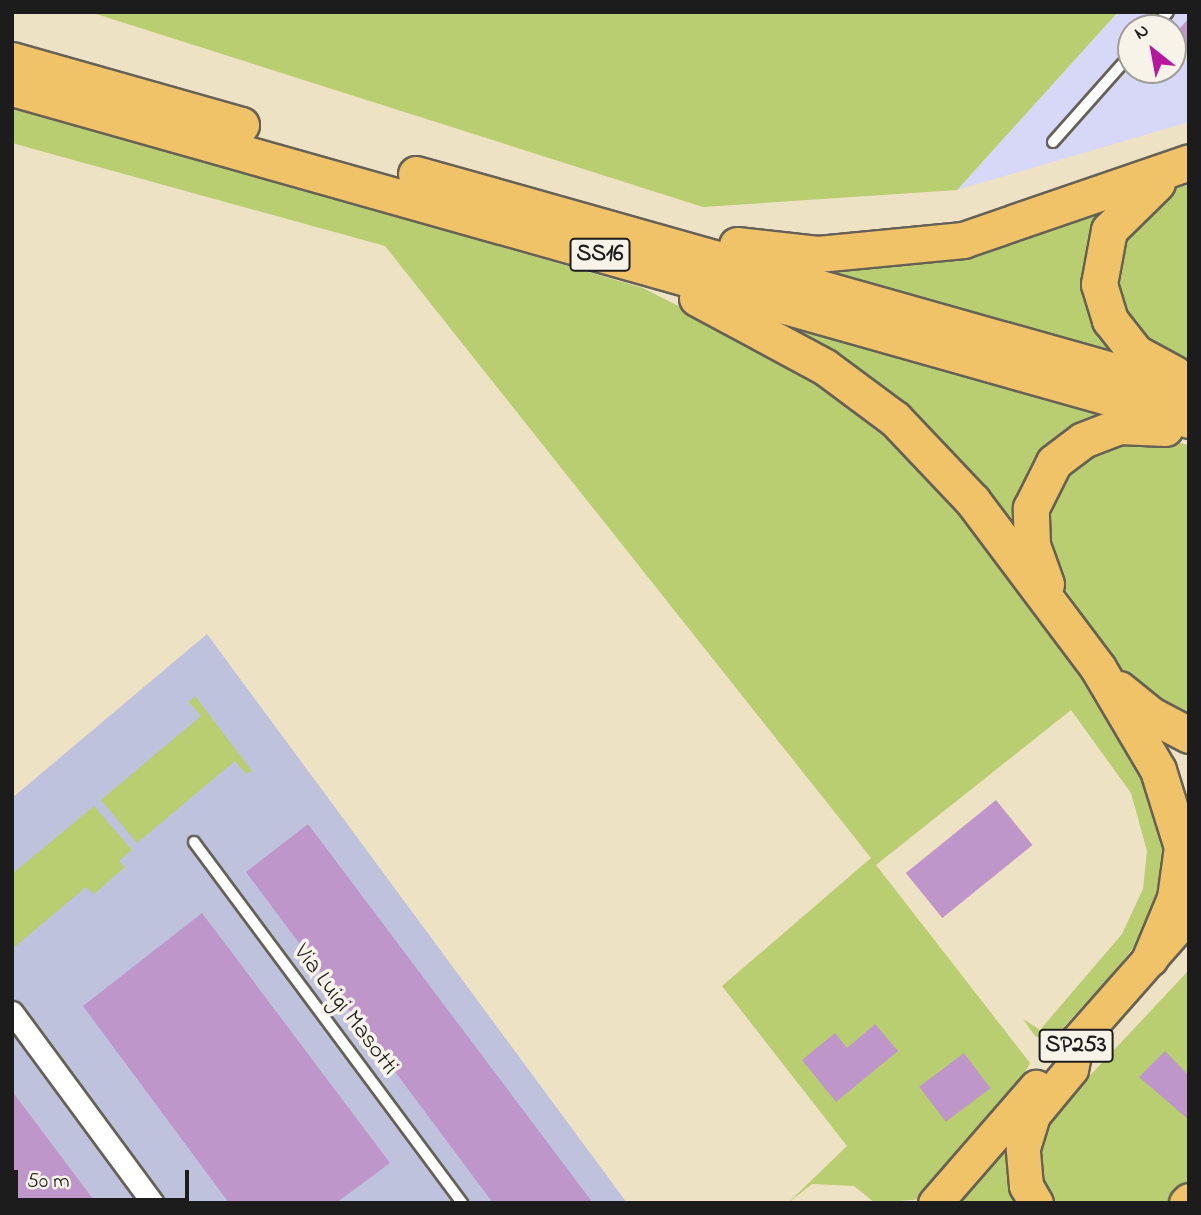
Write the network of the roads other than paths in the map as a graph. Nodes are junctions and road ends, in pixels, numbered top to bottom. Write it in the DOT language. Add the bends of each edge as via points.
graph roads {
  1 [pos="12,60"];
  2 [pos="1117,70"];
  3 [pos="12,88"];
  4 [pos="1053,142"];
  5 [pos="379,163"];
  6 [pos="1189,164"];
  7 [pos="638,267"];
  8 [pos="1189,378"];
  9 [pos="1189,392"];
  10 [pos="1189,420"];
  11 [pos="1189,433"];
  12 [pos="1064,622"];
  13 [pos="1098,668"];
  14 [pos="1189,735"];
  15 [pos="194,842"];
  16 [pos="1189,914"];
  17 [pos="1150,958"];
  18 [pos="12,1012"];
  19 [pos="1077,1041"];
  20 [pos="153,1203"];
  21 [pos="462,1203"];
  22 [pos="935,1203"];
  23 [pos="1037,1203"];
  1 -- 5 [label="highway, SS16"];
  2 -- 4 [label="lane"];
  3 -- 7 [label="highway, SS16" via="394,191"];
  5 -- 6 [label="highway" via="521,188 746,247 818,254 998,233"];
  5 -- 9 [label="highway, SS16"];
  6 -- 8 [label="highway" via="1119,214 1098,266 1102,302 1123,338 1156,367"];
  7 -- 10 [label="highway, SS16"];
  7 -- 12 [label="highway" via="825,367 895,419 964,491"];
  11 -- 12 [label="highway" via="1119,426 1068,449 1044,476 1031,508 1032,545"];
  12 -- 13 [label="highway"];
  13 -- 14 [label="highway" via="1151,715"];
  13 -- 17 [label="highway" via="1158,770 1182,847 1175,898"];
  15 -- 21 [label="lane, Via Luigi Masotti"];
  16 -- 17 [label="main road, SP253"];
  17 -- 19 [label="main road, SP253"];
  18 -- 20 [label="street"];
  19 -- 22 [label="main road, SP253"];
  19 -- 23 [label="main road, SP253" via="1071,1069 1033,1115 1023,1148 1026,1186"];
}
